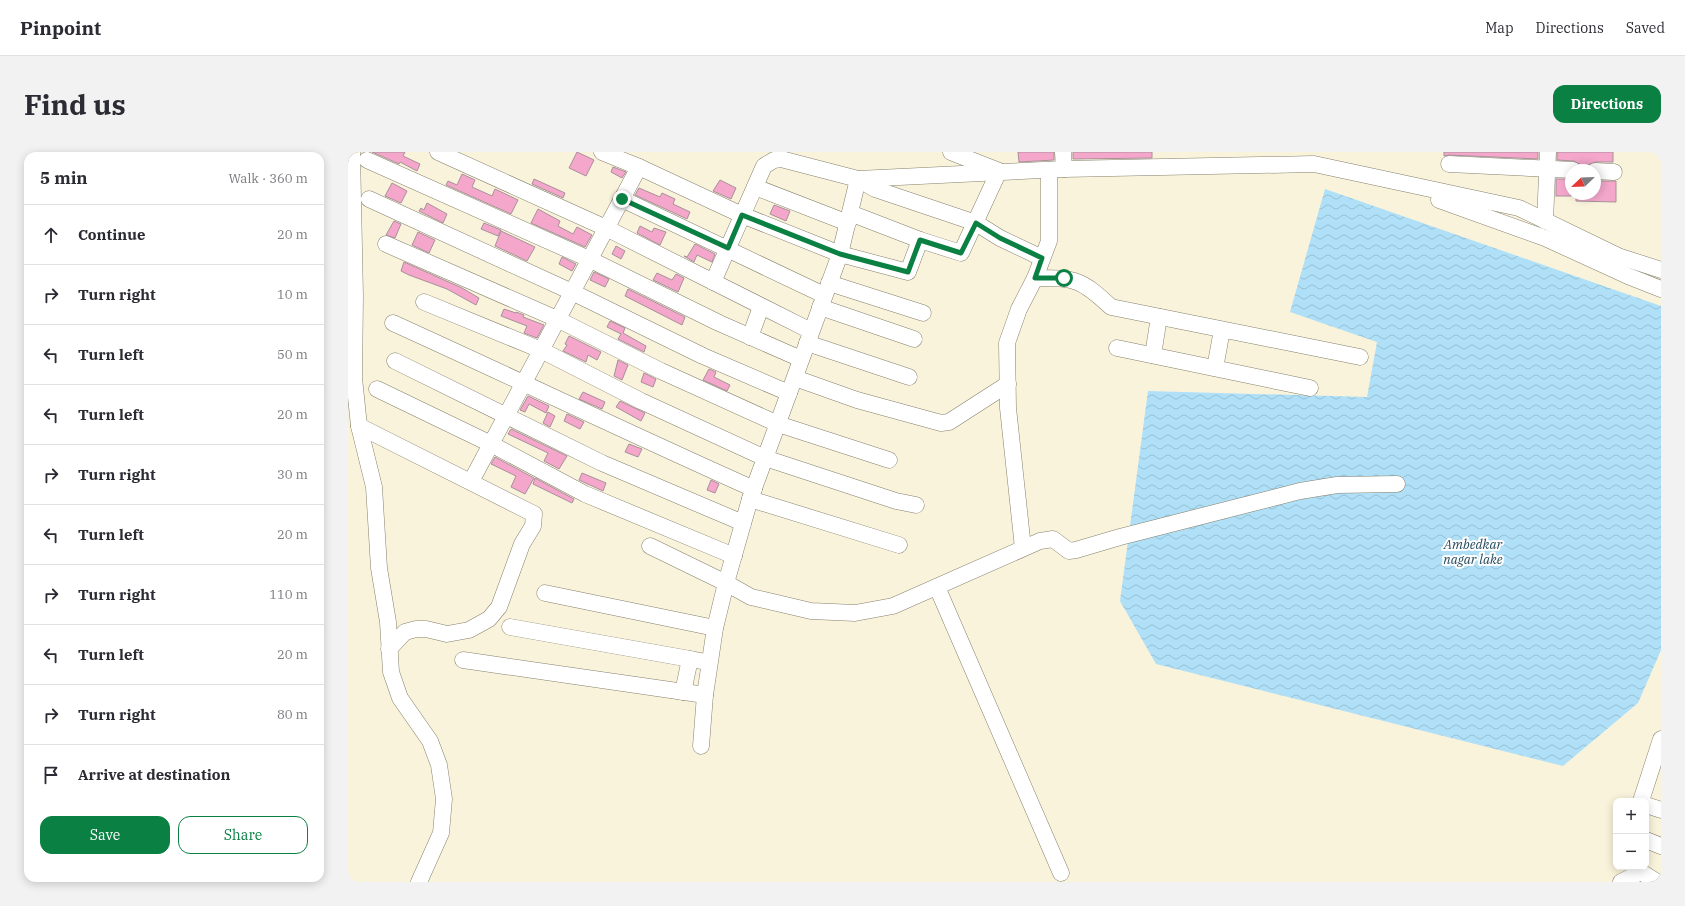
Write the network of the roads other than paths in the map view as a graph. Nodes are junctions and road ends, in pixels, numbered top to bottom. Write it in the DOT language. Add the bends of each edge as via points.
graph roads {
  1 [pos="352,152"];
  2 [pos="438,152"];
  3 [pos="602,152"];
  4 [pos="951,152"];
  5 [pos="1063,152"];
  6 [pos="1548,152"];
  7 [pos="367,160"];
  8 [pos="1449,164"];
  9 [pos="1271,165"];
  10 [pos="638,167"];
  11 [pos="1056,169"];
  12 [pos="1547,169"];
  13 [pos="1565,170"];
  14 [pos="999,171"];
  15 [pos="1601,171"];
  16 [pos="1614,172"];
  17 [pos="858,179"];
  18 [pos="755,187"];
  19 [pos="369,199"];
  20 [pos="622,199"];
  21 [pos="742,215"];
  22 [pos="849,218"];
  23 [pos="1545,220"];
  24 [pos="976,223"];
  25 [pos="606,228"];
  26 [pos="920,240"];
  27 [pos="386,244"];
  28 [pos="728,248"];
  29 [pos="840,254"];
  30 [pos="1042,258"];
  31 [pos="590,259"];
  32 [pos="1661,270"];
  33 [pos="1035,278"];
  34 [pos="713,282"];
  35 [pos="1661,289"];
  36 [pos="572,292"];
  37 [pos="825,295"];
  38 [pos="424,302"];
  39 [pos="761,307"];
  40 [pos="923,313"];
  41 [pos="1159,317"];
  42 [pos="557,319"];
  43 [pos="393,323"];
  44 [pos="1222,330"];
  45 [pos="750,336"];
  46 [pos="809,337"];
  47 [pos="914,339"];
  48 [pos="1117,348"];
  49 [pos="541,350"];
  50 [pos="1153,355"];
  51 [pos="1360,357"];
  52 [pos="801,359"];
  53 [pos="395,361"];
  54 [pos="1215,368"];
  55 [pos="909,378"];
  56 [pos="524,382"];
  57 [pos="1008,384"];
  58 [pos="792,385"];
  59 [pos="1310,388"];
  60 [pos="377,389"];
  61 [pos="506,415"];
  62 [pos="778,424"];
  63 [pos="359,426"];
  64 [pos="490,444"];
  65 [pos="765,458"];
  66 [pos="889,460"];
  67 [pos="476,474"];
  68 [pos="1397,484"];
  69 [pos="752,494"];
  70 [pos="916,505"];
  71 [pos="743,523"];
  72 [pos="650,546"];
  73 [pos="899,546"];
  74 [pos="1023,548"];
  75 [pos="734,556"];
  76 [pos="726,583"];
  77 [pos="937,588"];
  78 [pos="545,593"];
  79 [pos="510,627"];
  80 [pos="715,628"];
  81 [pos="389,649"];
  82 [pos="690,659"];
  83 [pos="463,660"];
  84 [pos="710,662"];
  85 [pos="683,692"];
  86 [pos="705,695"];
  87 [pos="1661,739"];
  88 [pos="701,746"];
  89 [pos="1657,763"];
  90 [pos="1642,798"];
  91 [pos="1649,806"];
  92 [pos="1661,810"];
  93 [pos="1649,841"];
  94 [pos="1661,846"];
  95 [pos="1638,870"];
  96 [pos="1640,870"];
  97 [pos="1062,873"];
  98 [pos="419,882"];
  99 [pos="1621,882"];
  100 [pos="1656,882"];
  1 -- 63 [label="street" via="354,378"];
  2 -- 25 [label="street"];
  3 -- 10 [label="street"];
  4 -- 14 [label="street"];
  5 -- 11 [label="street"];
  6 -- 12 [label="street"];
  7 -- 31 [label="street"];
  8 -- 12 [label="street"];
  9 -- 11 [label="street"];
  9 -- 23 [label="street" via="1314,164 1519,208"];
  9 -- 35 [label="street" via="1321,172 1445,201 1545,238"];
  10 -- 20 [label="street"];
  10 -- 21 [label="street"];
  11 -- 14 [label="street"];
  11 -- 30 [label="street" via="1049,241"];
  12 -- 13 [label="street"];
  12 -- 23 [label="street"];
  14 -- 17 [label="street"];
  14 -- 24 [label="street"];
  15 -- 16 [label="street"];
  17 -- 18 [label="street" via="788,161 774,160 764,166"];
  17 -- 22 [label="street"];
  17 -- 24 [label="street" via="876,189"];
  18 -- 21 [label="street"];
  18 -- 22 [label="street"];
  19 -- 36 [label="street"];
  20 -- 25 [label="street"];
  20 -- 28 [label="street"];
  21 -- 28 [label="street"];
  21 -- 29 [label="street"];
  22 -- 26 [label="street"];
  22 -- 29 [label="street"];
  23 -- 32 [label="street" via="1618,256"];
  24 -- 26 [label="street" via="961,253"];
  24 -- 30 [label="street" via="1000,238"];
  25 -- 31 [label="street"];
  25 -- 34 [label="street"];
  26 -- 29 [label="street" via="908,272"];
  27 -- 42 [label="street"];
  28 -- 34 [label="street"];
  28 -- 37 [label="street"];
  29 -- 37 [label="street"];
  30 -- 33 [label="street"];
  31 -- 36 [label="street"];
  31 -- 45 [label="street"];
  33 -- 41 [label="street" via="1064,278 1077,281 1111,307"];
  33 -- 57 [label="street" via="1019,309 1007,343"];
  34 -- 39 [label="street"];
  36 -- 42 [label="street"];
  36 -- 58 [label="street" via="676,343"];
  37 -- 40 [label="street"];
  37 -- 46 [label="street"];
  37 -- 47 [label="street"];
  38 -- 49 [label="street"];
  39 -- 45 [label="street"];
  39 -- 46 [label="street"];
  41 -- 44 [label="street"];
  41 -- 50 [label="street"];
  42 -- 49 [label="street"];
  42 -- 62 [label="street" via="661,371"];
  43 -- 56 [label="street"];
  44 -- 51 [label="street"];
  44 -- 54 [label="street"];
  45 -- 52 [label="street"];
  46 -- 52 [label="street"];
  46 -- 55 [label="street"];
  48 -- 50 [label="street"];
  49 -- 56 [label="street"];
  49 -- 65 [label="street" via="648,404"];
  50 -- 54 [label="street"];
  52 -- 58 [label="street"];
  53 -- 61 [label="street"];
  54 -- 59 [label="street"];
  56 -- 61 [label="street"];
  56 -- 69 [label="street"];
  57 -- 58 [label="street" via="949,422 941,423"];
  57 -- 74 [label="street" via="1008,408"];
  58 -- 62 [label="street"];
  60 -- 64 [label="street"];
  61 -- 64 [label="street"];
  61 -- 71 [label="street" via="602,463"];
  62 -- 65 [label="street"];
  62 -- 66 [label="street"];
  63 -- 81 [label="street" via="374,486 379,568 388,622"];
  63 -- 81 [label="street" via="534,514 533,526 522,544 499,607 490,619 470,630 447,634 426,629 405,632"];
  64 -- 67 [label="street"];
  64 -- 75 [label="street" via="585,494"];
  65 -- 69 [label="street"];
  65 -- 70 [label="street" via="896,501"];
  68 -- 74 [label="street" via="1337,485 1300,491 1120,536 1076,550 1069,550 1053,539"];
  69 -- 71 [label="street"];
  69 -- 73 [label="street"];
  71 -- 75 [label="street"];
  72 -- 76 [label="street"];
  74 -- 77 [label="street"];
  75 -- 76 [label="street"];
  76 -- 77 [label="street" via="751,597 811,611 855,613 893,606"];
  76 -- 80 [label="street"];
  77 -- 97 [label="street"];
  78 -- 80 [label="street"];
  79 -- 82 [label="street"];
  80 -- 84 [label="street"];
  81 -- 98 [label="street" via="391,672 400,698 430,741 439,765 444,799 441,832"];
  82 -- 84 [label="street"];
  82 -- 85 [label="street"];
  83 -- 85 [label="street"];
  84 -- 86 [label="street"];
  85 -- 86 [label="street"];
  86 -- 88 [label="street"];
  87 -- 89 [label="street"];
  89 -- 90 [label="street"];
  91 -- 92 [label="street"];
  93 -- 94 [label="street"];
  95 -- 99 [label="street"];
  96 -- 100 [label="street"];
}
